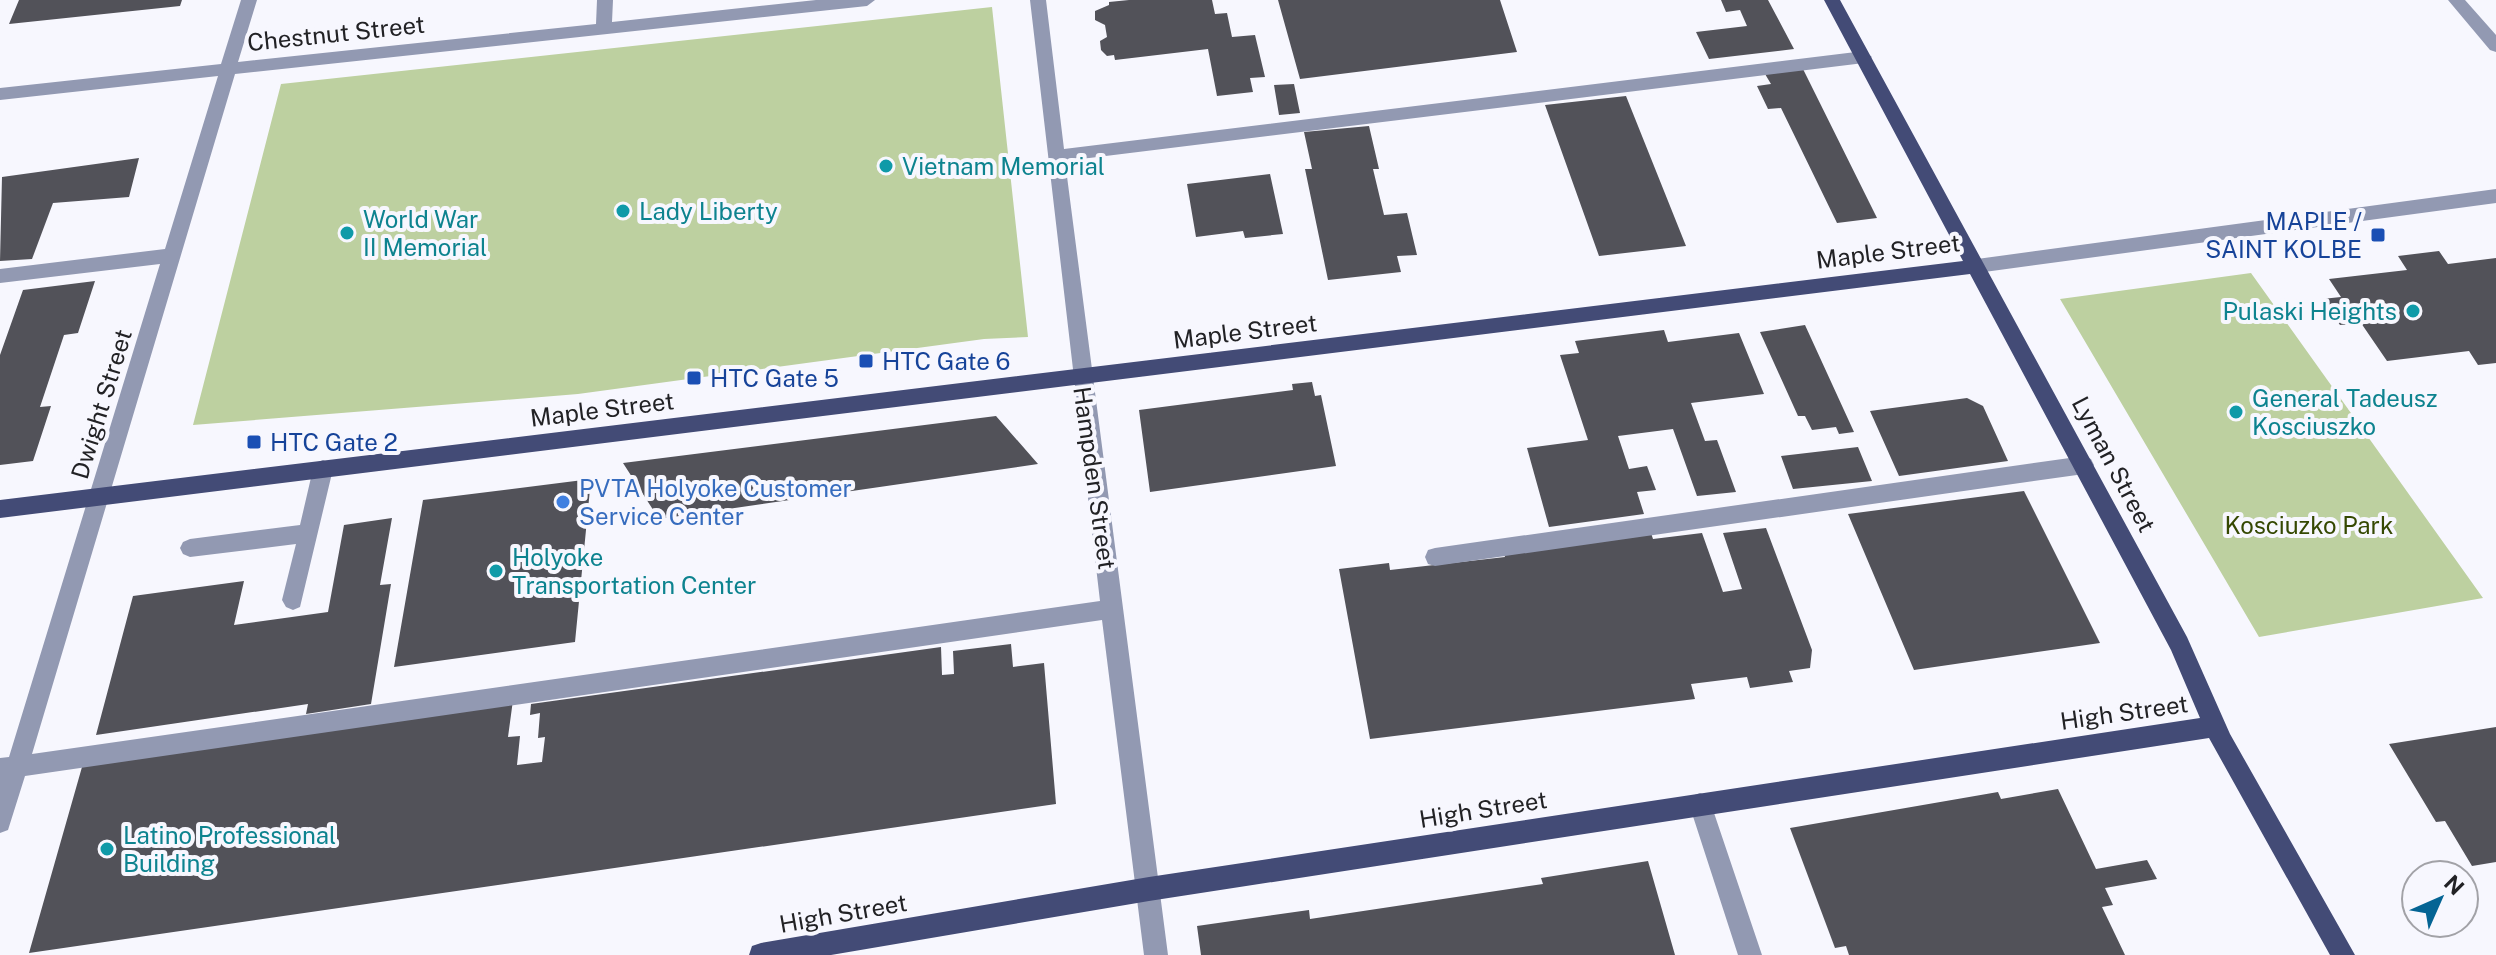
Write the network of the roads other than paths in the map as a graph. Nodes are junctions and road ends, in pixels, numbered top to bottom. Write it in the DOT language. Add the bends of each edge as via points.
graph roads {
  1 [pos="249,0"];
  2 [pos="605,0"];
  3 [pos="867,0"];
  4 [pos="1038,0"];
  5 [pos="1832,0"];
  6 [pos="2456,0"];
  7 [pos="604,28"];
  8 [pos="2496,46"];
  9 [pos="1864,57"];
  10 [pos="228,68"];
  11 [pos="0,94"];
  12 [pos="1056,156"];
  13 [pos="2496,196"];
  14 [pos="173,255"];
  15 [pos="1977,266"];
  16 [pos="0,276"];
  17 [pos="1081,377"];
  18 [pos="2084,465"];
  19 [pos="323,469"];
  20 [pos="100,495"];
  21 [pos="0,509"];
  22 [pos="307,533"];
  23 [pos="190,548"];
  24 [pos="1435,557"];
  25 [pos="293,600"];
  26 [pos="1112,609"];
  27 [pos="2216,726"];
  28 [pos="8,768"];
  29 [pos="1700,804"];
  30 [pos="0,822"];
  31 [pos="1149,889"];
  32 [pos="761,955"];
  33 [pos="1156,955"];
  34 [pos="1750,955"];
  35 [pos="2343,955"];
  1 -- 10 [label="street, Dwight Street"];
  2 -- 7 [label="street"];
  3 -- 7 [label="street, Chestnut Street"];
  4 -- 12 [label="street, Hampden Street"];
  5 -- 9 [label="main road, Lyman Street"];
  6 -- 8 [label="street"];
  7 -- 10 [label="street, Chestnut Street"];
  9 -- 12 [label="street"];
  9 -- 15 [label="main road, Lyman Street"];
  10 -- 11 [label="street, Chestnut Street"];
  10 -- 14 [label="street, Dwight Street"];
  12 -- 17 [label="street, Hampden Street"];
  13 -- 15 [label="street, Maple Street"];
  14 -- 16 [label="street"];
  14 -- 20 [label="street, Dwight Street"];
  15 -- 17 [label="main road, Maple Street"];
  15 -- 18 [label="main road, Lyman Street"];
  17 -- 19 [label="main road, Maple Street"];
  17 -- 26 [label="street, Hampden Street"];
  18 -- 24 [label="street"];
  18 -- 27 [label="main road, Lyman Street"];
  19 -- 20 [label="main road, Maple Street"];
  19 -- 22 [label="street"];
  20 -- 21 [label="main road, Maple Street"];
  20 -- 28 [label="street, Dwight Street"];
  22 -- 23 [label="street"];
  22 -- 25 [label="street"];
  26 -- 28 [label="street"];
  26 -- 31 [label="street, Hampden Street"];
  27 -- 29 [label="main road, High Street"];
  27 -- 35 [label="main road, Lyman Street"];
  28 -- 30 [label="street, Dwight Street"];
  29 -- 31 [label="main road, High Street"];
  29 -- 34 [label="street"];
  31 -- 32 [label="main road, High Street"];
  31 -- 33 [label="street, Hampden Street"];
}
